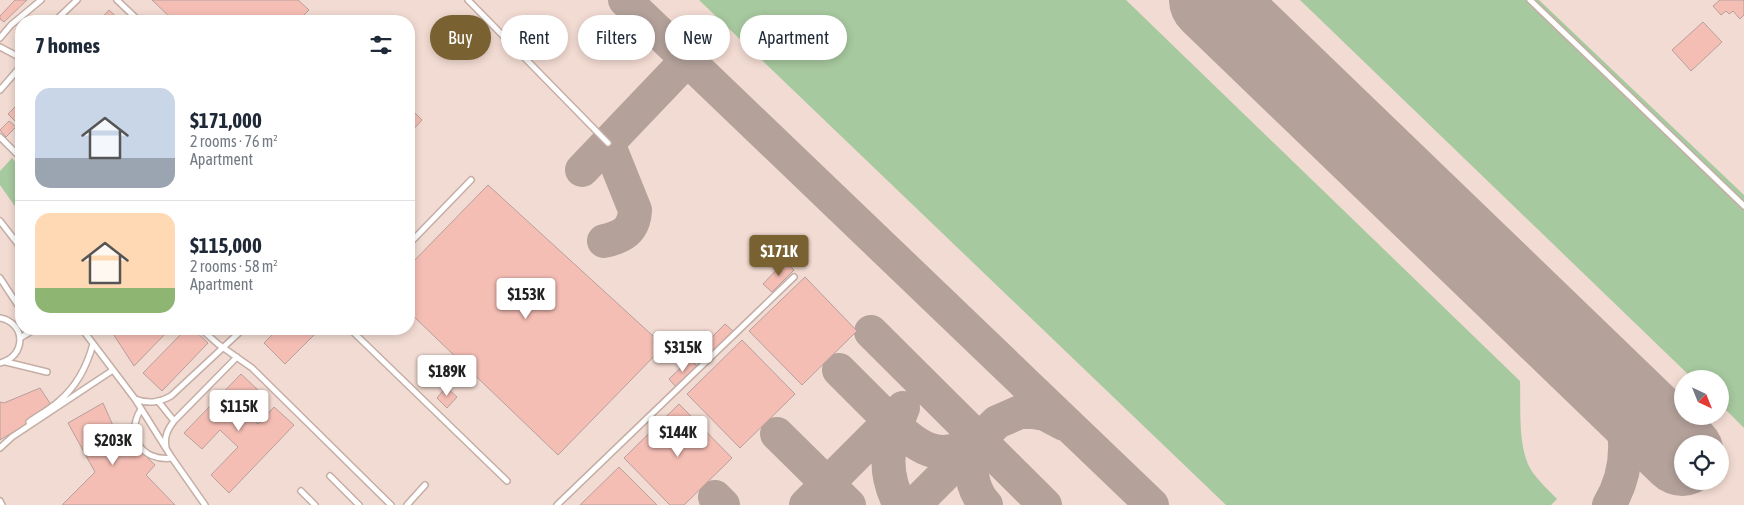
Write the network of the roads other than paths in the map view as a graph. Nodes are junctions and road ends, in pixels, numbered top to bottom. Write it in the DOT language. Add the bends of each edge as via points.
graph roads {
  1 [pos="41,0"];
  2 [pos="77,0"];
  3 [pos="117,0"];
  4 [pos="468,0"];
  5 [pos="1530,0"];
  6 [pos="23,15"];
  7 [pos="61,15"];
  8 [pos="133,15"];
  9 [pos="15,22"];
  10 [pos="0,38"];
  11 [pos="0,48"];
  12 [pos="15,55"];
  13 [pos="15,73"];
  14 [pos="0,90"];
  15 [pos="0,137"];
  16 [pos="608,142"];
  17 [pos="15,152"];
  18 [pos="471,180"];
  19 [pos="1744,206"];
  20 [pos="0,221"];
  21 [pos="415,238"];
  22 [pos="15,240"];
  23 [pos="794,277"];
  24 [pos="0,278"];
  25 [pos="15,301"];
  26 [pos="0,318"];
  27 [pos="15,325"];
  28 [pos="19,335"];
  29 [pos="25,335"];
  30 [pos="87,335"];
  31 [pos="208,335"];
  32 [pos="236,335"];
  33 [pos="356,335"];
  34 [pos="20,338"];
  35 [pos="94,344"];
  36 [pos="222,348"];
  37 [pos="237,357"];
  38 [pos="3,362"];
  39 [pos="113,370"];
  40 [pos="47,372"];
  41 [pos="135,399"];
  42 [pos="158,401"];
  43 [pos="141,409"];
  44 [pos="174,421"];
  45 [pos="12,437"];
  46 [pos="0,448"];
  47 [pos="167,450"];
  48 [pos="172,458"];
  49 [pos="330,476"];
  50 [pos="507,481"];
  51 [pos="425,485"];
  52 [pos="300,490"];
  53 [pos="0,501"];
  54 [pos="2,505"];
  55 [pos="205,505"];
  56 [pos="315,505"];
  57 [pos="359,505"];
  58 [pos="391,505"];
  59 [pos="407,505"];
  60 [pos="557,505"];
  1 -- 6 [label="lane"];
  2 -- 7 [label="lane"];
  3 -- 8 [label="lane"];
  4 -- 16 [label="lane"];
  5 -- 19 [label="lane"];
  9 -- 10 [label="lane"];
  11 -- 12 [label="lane"];
  13 -- 14 [label="lane"];
  15 -- 17 [label="lane"];
  18 -- 21 [label="lane"];
  20 -- 22 [label="lane"];
  23 -- 60 [label="lane"];
  24 -- 25 [label="lane"];
  26 -- 27 [label="lane"];
  28 -- 34 [label="lane"];
  29 -- 34 [label="lane"];
  30 -- 35 [label="lane"];
  31 -- 36 [label="lane"];
  32 -- 36 [label="lane"];
  33 -- 50 [label="lane"];
  34 -- 38 [label="lane" via="17,352"];
  35 -- 39 [label="lane"];
  35 -- 45 [label="lane" via="89,360 72,389"];
  36 -- 37 [label="lane"];
  36 -- 42 [label="lane" via="171,396"];
  37 -- 44 [label="lane"];
  37 -- 58 [label="lane"];
  38 -- 40 [label="lane"];
  39 -- 41 [label="lane"];
  39 -- 45 [label="lane"];
  41 -- 42 [label="lane"];
  41 -- 43 [label="lane"];
  42 -- 44 [label="lane"];
  43 -- 47 [label="lane"];
  43 -- 48 [label="lane" via="134,424 136,441 155,457"];
  44 -- 47 [label="lane" via="167,432"];
  45 -- 46 [label="lane"];
  47 -- 48 [label="lane"];
  48 -- 55 [label="lane"];
  49 -- 57 [label="lane"];
  51 -- 59 [label="lane"];
  52 -- 56 [label="lane"];
  53 -- 54 [label="lane"];
}
